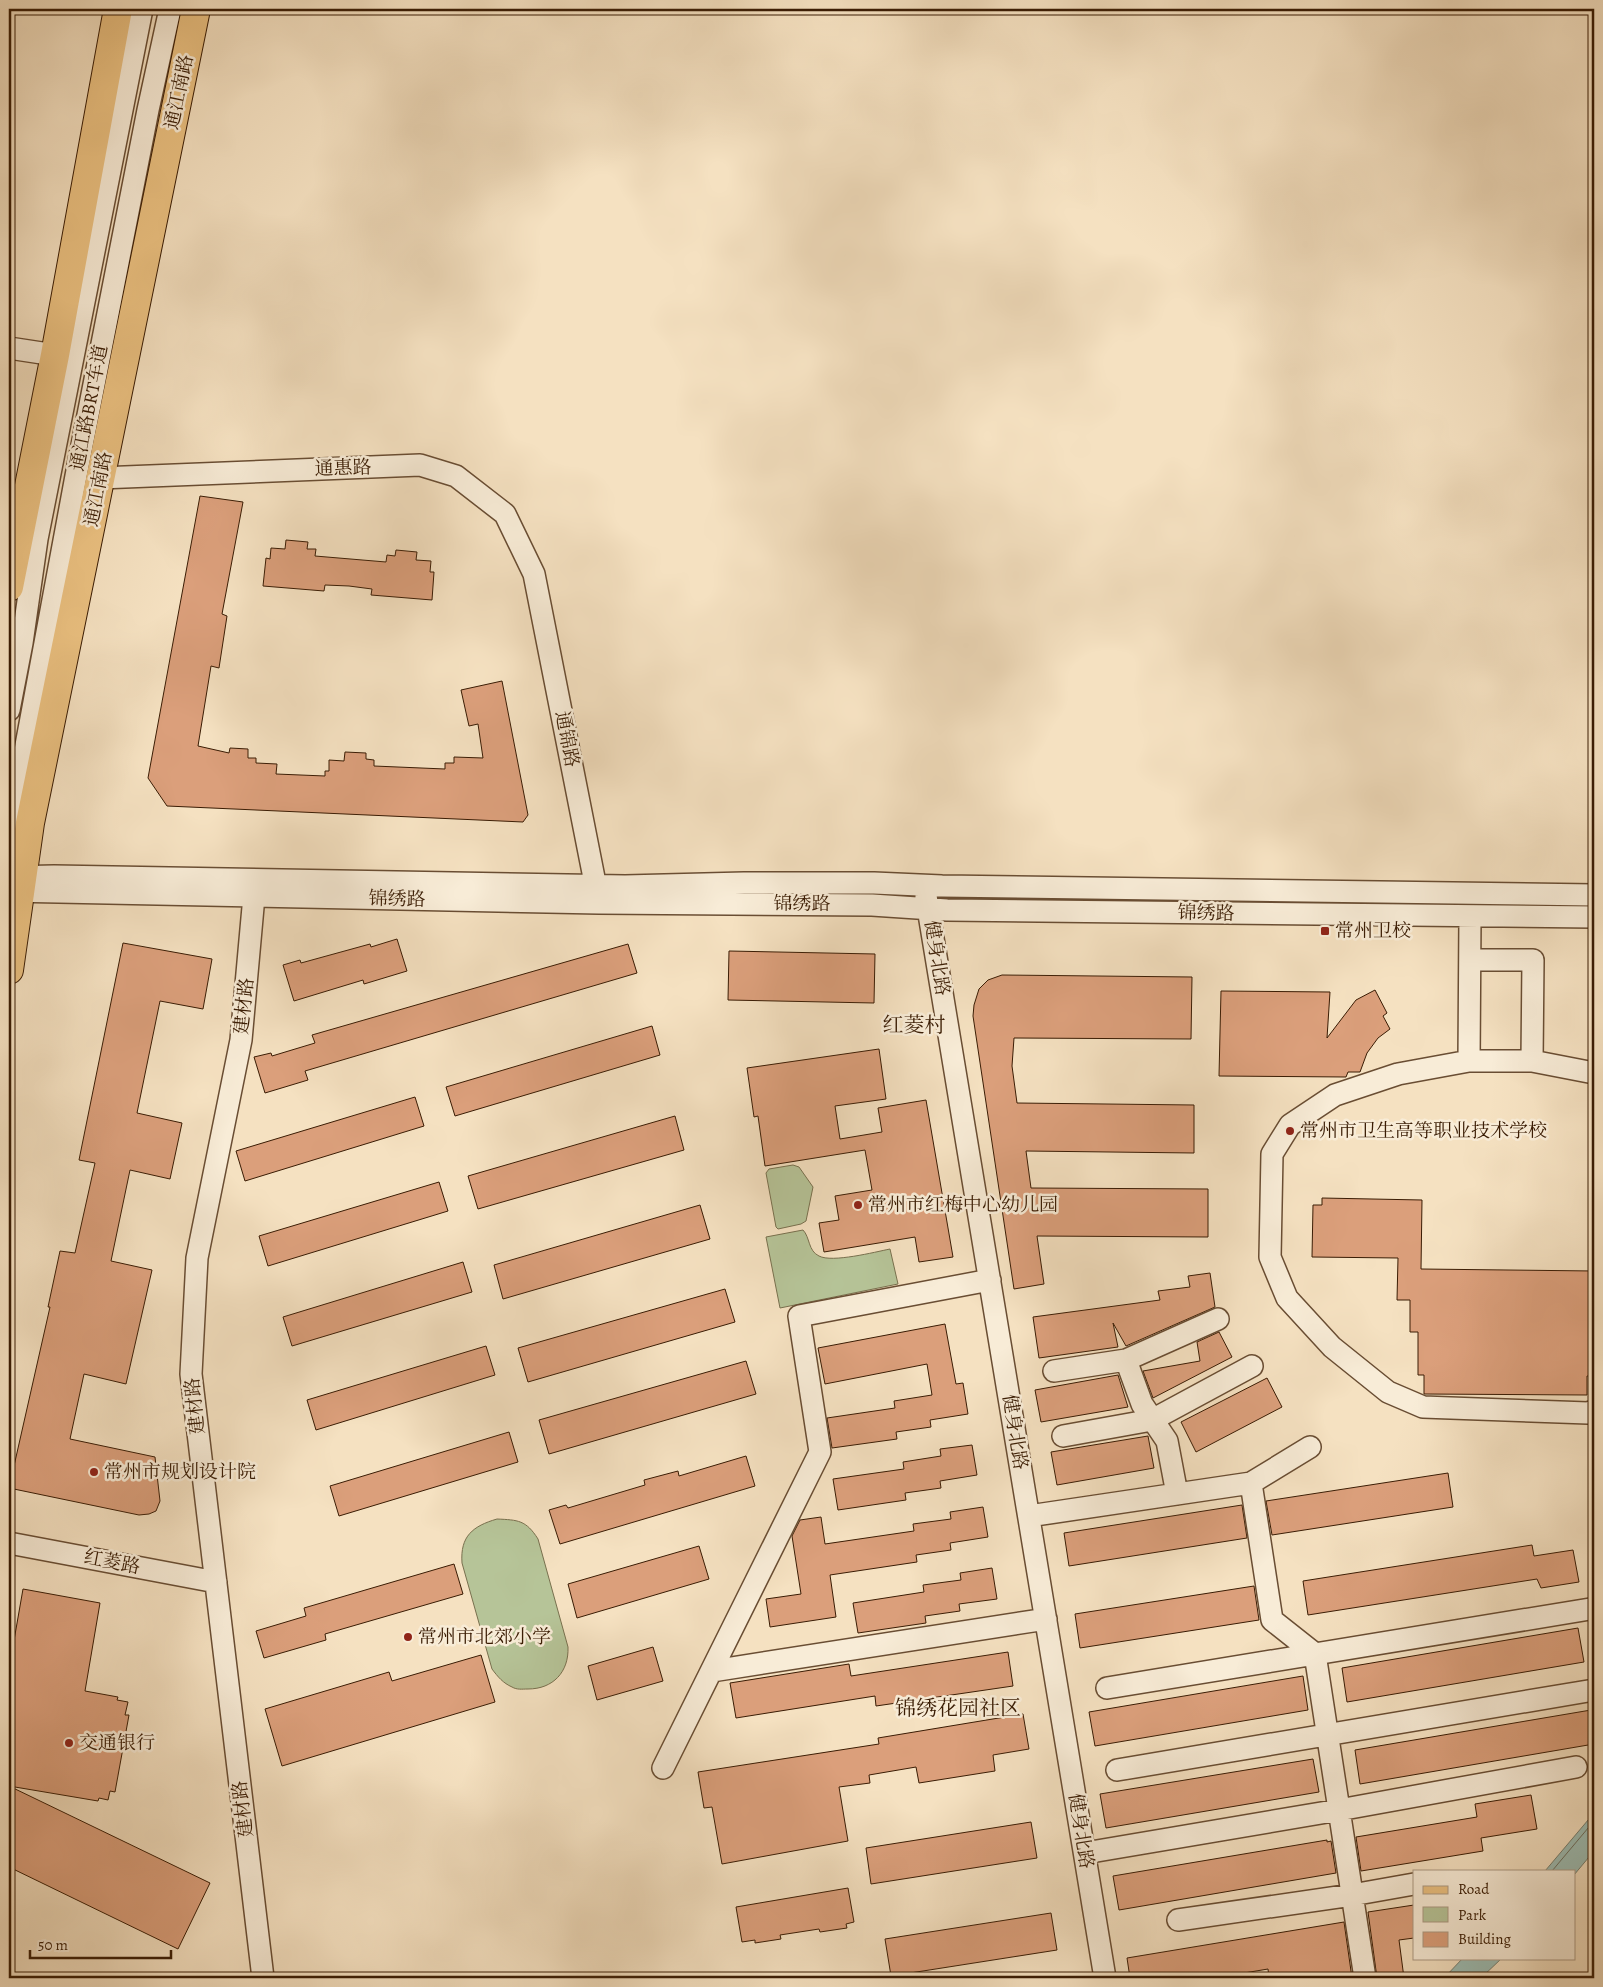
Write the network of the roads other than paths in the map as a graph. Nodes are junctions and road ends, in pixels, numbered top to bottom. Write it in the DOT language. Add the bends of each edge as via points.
graph roads {
  1 [pos="118,9"];
  2 [pos="142,9"];
  3 [pos="170,9"];
  4 [pos="196,9"];
  5 [pos="9,348"];
  6 [pos="55,355"];
  7 [pos="100,478"];
  8 [pos="534,574"];
  9 [pos="9,587"];
  10 [pos="9,710"];
  11 [pos="9,837"];
  12 [pos="15,884"];
  13 [pos="924,885"];
  14 [pos="597,894"];
  15 [pos="1594,895"];
  16 [pos="254,896"];
  17 [pos="928,909"];
  18 [pos="1470,916"];
  19 [pos="1594,917"];
  20 [pos="1470,960"];
  21 [pos="9,970"];
  22 [pos="1469,1061"];
  23 [pos="1532,1061"];
  24 [pos="1594,1073"];
  25 [pos="990,1280"];
  26 [pos="1218,1319"];
  27 [pos="1126,1360"];
  28 [pos="1252,1366"];
  29 [pos="1054,1371"];
  30 [pos="1594,1411"];
  31 [pos="1152,1420"];
  32 [pos="1063,1436"];
  33 [pos="1310,1447"];
  34 [pos="1251,1482"];
  35 [pos="1177,1494"];
  36 [pos="1029,1516"];
  37 [pos="9,1543"];
  38 [pos="216,1582"];
  39 [pos="1590,1609"];
  40 [pos="1046,1619"];
  41 [pos="1315,1654"];
  42 [pos="712,1671"];
  43 [pos="1107,1688"];
  44 [pos="1594,1690"];
  45 [pos="1328,1735"];
  46 [pos="1576,1767"];
  47 [pos="663,1768"];
  48 [pos="1116,1770"];
  49 [pos="1340,1810"];
  50 [pos="1085,1853"];
  51 [pos="1413,1884"];
  52 [pos="1352,1895"];
  53 [pos="1178,1920"];
  54 [pos="263,1978"];
  55 [pos="1105,1978"];
  56 [pos="1365,1978"];
  1 -- 6 [label="main road"];
  2 -- 10 [label="street, 通江路BRT车道" via="37,539"];
  3 -- 11 [label="street, 通江路BRT车道" via="78,466"];
  4 -- 7 [label="main road, 通江南路"];
  5 -- 6 [label="street"];
  6 -- 9 [label="main road"];
  7 -- 8 [label="street, 通惠路" via="420,465 456,476 505,514"];
  7 -- 12 [label="main road, 通江南路"];
  8 -- 14 [label="street, 通锦路"];
  12 -- 14 [label="street, 锦绣路"];
  12 -- 16 [label="street, 锦绣路"];
  12 -- 21 [label="main road, 通江南路"];
  13 -- 14 [label="street, 锦绣路" via="764,883"];
  13 -- 15 [label="street, 锦绣路"];
  13 -- 17 [label="street, 健身北路"];
  14 -- 16 [label="street, 锦绣路"];
  14 -- 17 [label="street, 锦绣路"];
  16 -- 38 [label="street, 建材路" via="241,1040 197,1258 191,1374"];
  17 -- 18 [label="street, 锦绣路"];
  17 -- 25 [label="street, 健身北路"];
  18 -- 19 [label="street, 锦绣路"];
  18 -- 20 [label="street"];
  20 -- 22 [label="street"];
  20 -- 23 [label="street" via="1533,960"];
  22 -- 23 [label="street"];
  22 -- 30 [label="street" via="1398,1074 1335,1095 1290,1126 1272,1154 1270,1257 1286,1298 1332,1347 1388,1392 1423,1407"];
  23 -- 24 [label="street"];
  25 -- 36 [label="street, 健身北路"];
  25 -- 42 [label="street" via="799,1316 820,1452"];
  26 -- 27 [label="street"];
  27 -- 29 [label="street"];
  27 -- 31 [label="street" via="1142,1404"];
  28 -- 31 [label="street"];
  31 -- 32 [label="street"];
  31 -- 35 [label="street" via="1166,1441"];
  33 -- 34 [label="street"];
  34 -- 35 [label="street"];
  34 -- 41 [label="street" via="1272,1620"];
  35 -- 36 [label="street"];
  36 -- 40 [label="street, 健身北路"];
  37 -- 38 [label="street, 红菱路"];
  38 -- 54 [label="street, 建材路"];
  39 -- 41 [label="street"];
  40 -- 42 [label="street"];
  40 -- 50 [label="street, 健身北路"];
  41 -- 43 [label="street"];
  41 -- 45 [label="street"];
  42 -- 47 [label="street"];
  44 -- 45 [label="street"];
  45 -- 48 [label="street"];
  45 -- 49 [label="street"];
  46 -- 49 [label="street"];
  49 -- 50 [label="street"];
  49 -- 52 [label="street"];
  50 -- 55 [label="street, 健身北路"];
  51 -- 52 [label="street"];
  52 -- 53 [label="street"];
  52 -- 56 [label="street"];
}
